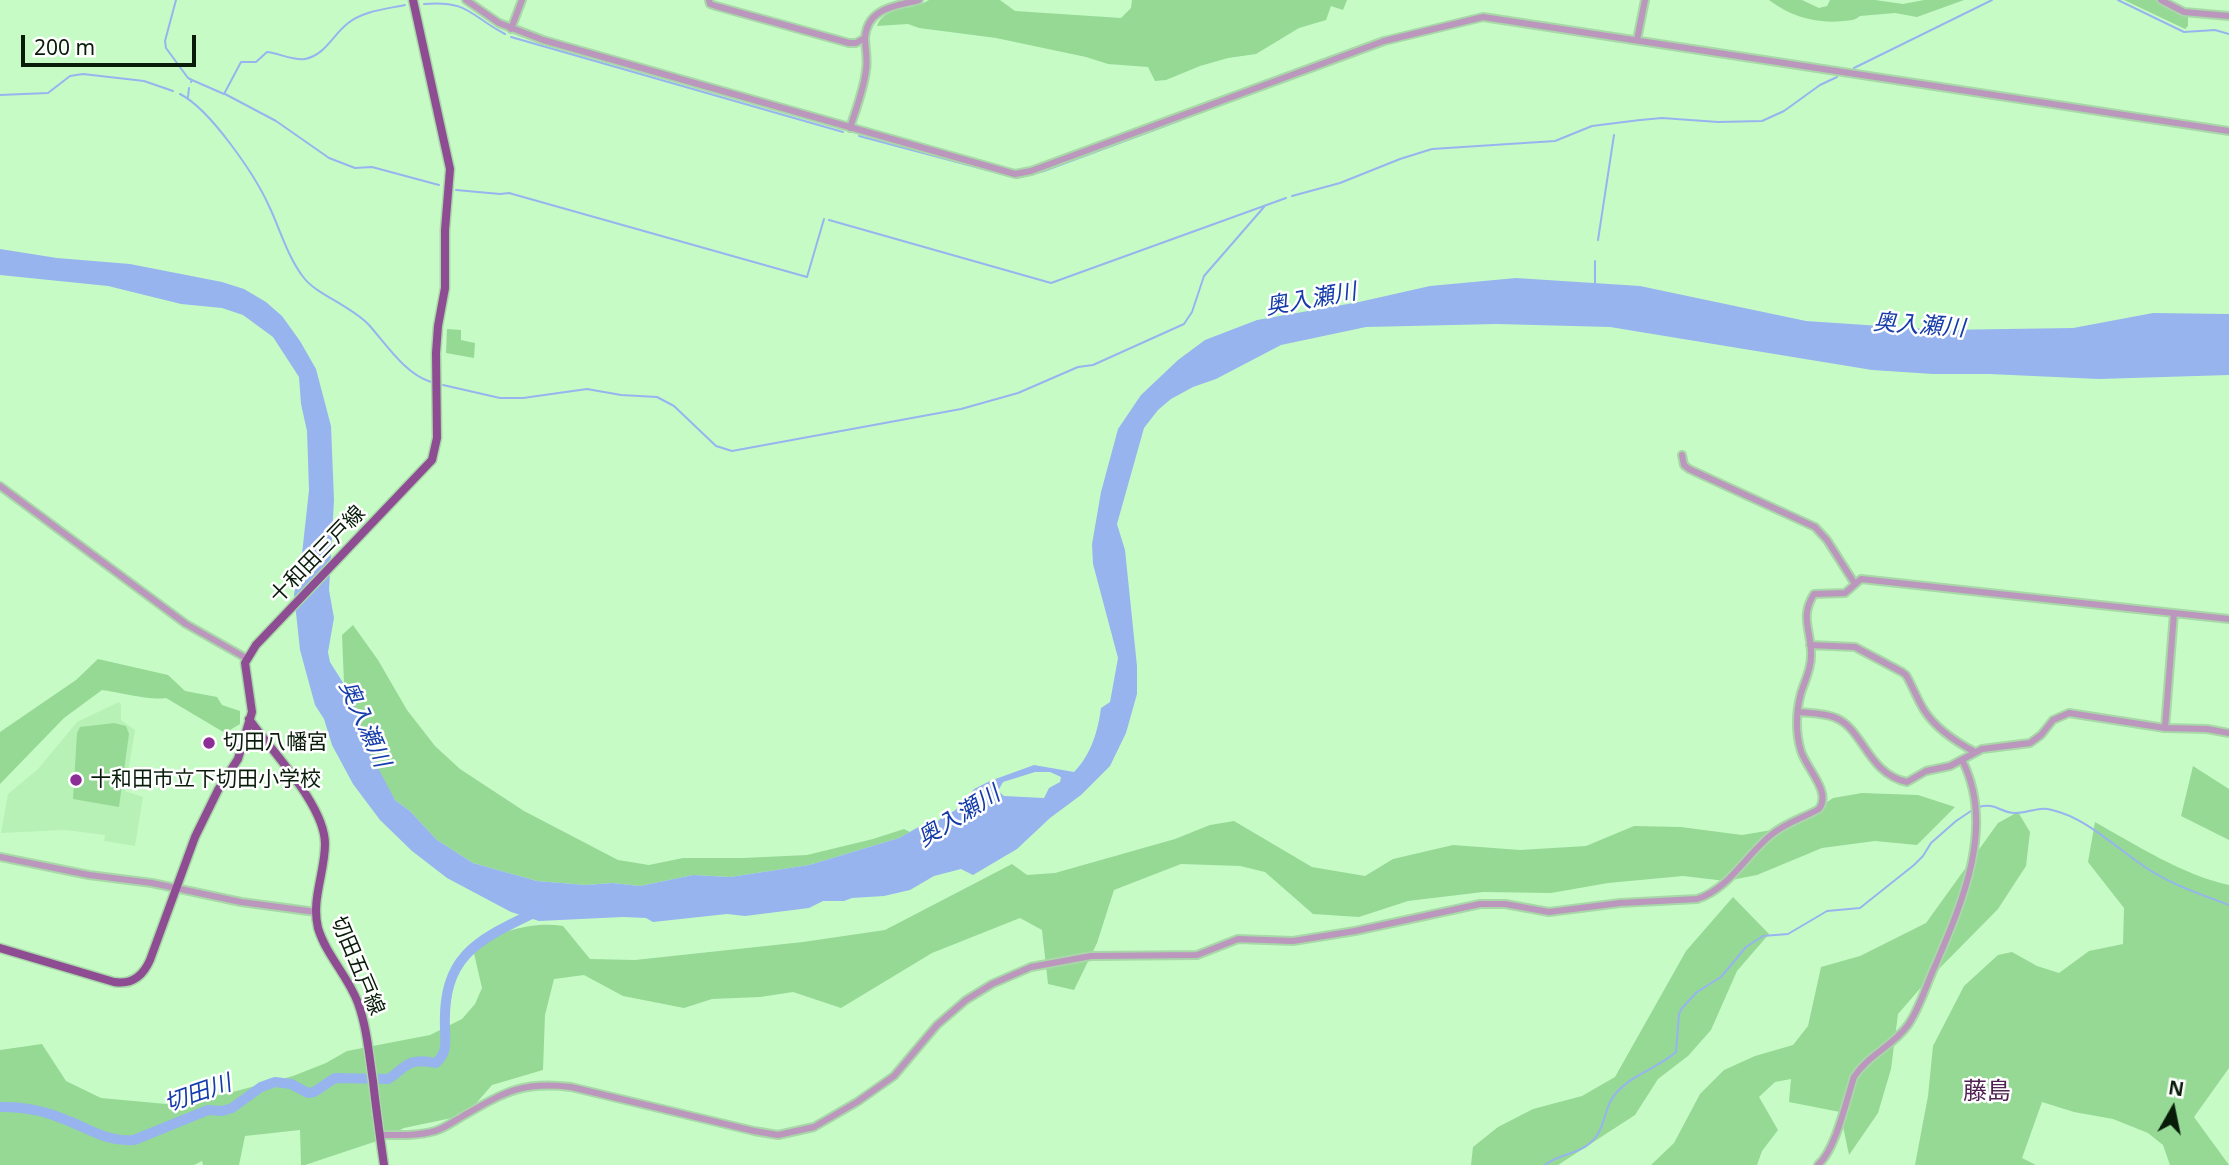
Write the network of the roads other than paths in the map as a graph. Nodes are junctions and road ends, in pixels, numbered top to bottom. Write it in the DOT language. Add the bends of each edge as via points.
graph roads {
  1 [pos="412,0"];
  2 [pos="466,0"];
  3 [pos="522,0"];
  4 [pos="709,0"];
  5 [pos="919,0"];
  6 [pos="1645,0"];
  7 [pos="2161,0"];
  8 [pos="2229,16"];
  9 [pos="511,29"];
  10 [pos="865,38"];
  11 [pos="1637,40"];
  12 [pos="850,128"];
  13 [pos="2229,131"];
  14 [pos="1682,454"];
  15 [pos="0,486"];
  16 [pos="1854,584"];
  17 [pos="2174,613"];
  18 [pos="2229,619"];
  19 [pos="1811,645"];
  20 [pos="246,658"];
  21 [pos="1798,712"];
  22 [pos="249,719"];
  23 [pos="2165,728"];
  24 [pos="2229,733"];
  25 [pos="1975,752"];
  26 [pos="1962,760"];
  27 [pos="0,857"];
  28 [pos="175,890"];
  29 [pos="316,912"];
  30 [pos="0,947"];
  31 [pos="380,1135"];
  32 [pos="384,1165"];
  33 [pos="1818,1165"];
  1 -- 20 [label="main road, 十和田三戸線" via="450,169 445,288 436,353 436,446 424,470"];
  2 -- 9 [label="street"];
  3 -- 9 [label="street"];
  4 -- 10 [label="street" via="716,6 849,43"];
  5 -- 10 [label="street" via="886,7 873,18"];
  6 -- 11 [label="street"];
  7 -- 8 [label="street" via="2184,12"];
  9 -- 12 [label="street"];
  10 -- 12 [label="street" via="865,79"];
  11 -- 12 [label="street" via="1477,17 1384,41 1021,173"];
  11 -- 13 [label="street"];
  14 -- 16 [label="street" via="1689,469 1815,527"];
  15 -- 20 [label="street" via="186,624"];
  16 -- 17 [label="street" via="1864,579"];
  16 -- 19 [label="street" via="1842,594 1814,594 1806,617"];
  17 -- 18 [label="street"];
  17 -- 23 [label="street"];
  19 -- 21 [label="street"];
  19 -- 25 [label="street" via="1855,647 1902,672 1933,721"];
  20 -- 22 [label="main road"];
  21 -- 26 [label="street" via="1836,718 1847,725 1880,768 1896,780 1907,782"];
  21 -- 31 [label="street" via="1798,742 1823,804 1769,836 1721,887 1697,899 1549,912 1480,904 1293,941 1238,939 1197,955 1091,956 1031,967 965,1000 880,1088 814,1127 792,1133 754,1131 547,1084 515,1089 436,1131"];
  22 -- 28 [label="main road" via="238,759 202,822"];
  22 -- 29 [label="main road, 切田五戸線" via="306,794 322,823 325,847"];
  23 -- 24 [label="street"];
  23 -- 25 [label="street" via="2069,713 2059,715 2030,743"];
  25 -- 26 [label="street"];
  26 -- 33 [label="street" via="1976,806 1963,898 1913,1018 1854,1077 1832,1142"];
  27 -- 28 [label="street"];
  28 -- 29 [label="street"];
  28 -- 30 [label="main road" via="147,968 129,982 114,982"];
  29 -- 31 [label="main road, 切田五戸線" via="322,938 357,999"];
  31 -- 32 [label="main road, 切田五戸線"];
}
